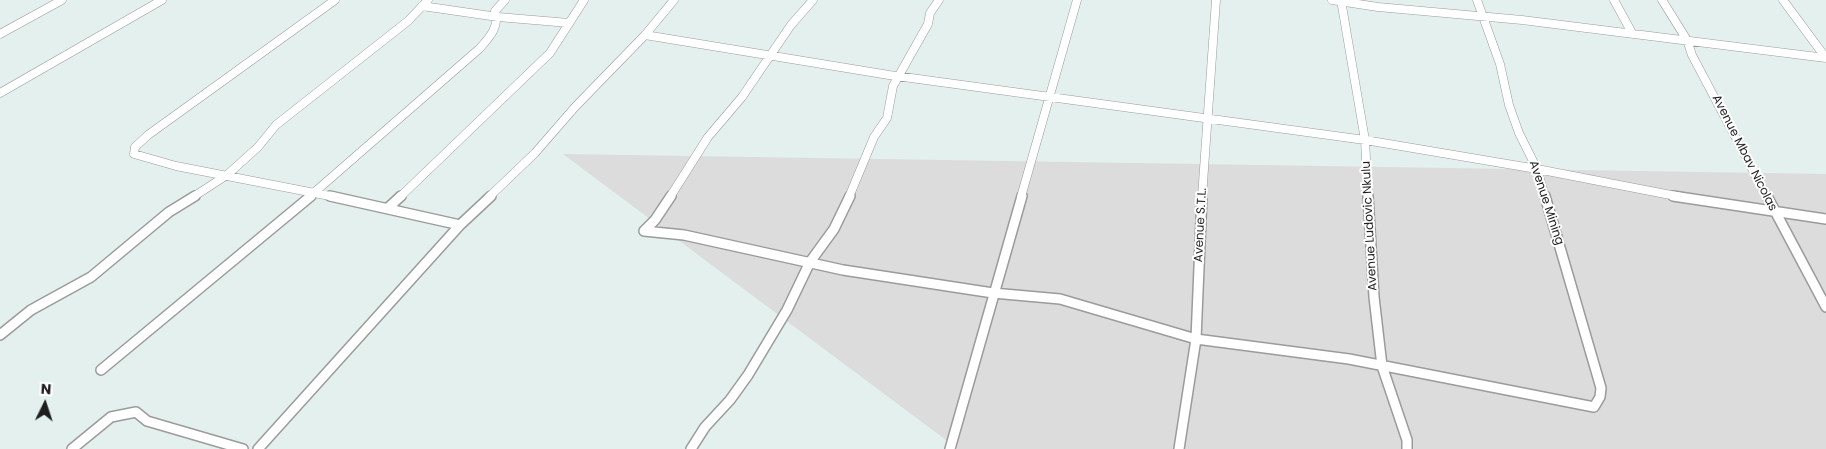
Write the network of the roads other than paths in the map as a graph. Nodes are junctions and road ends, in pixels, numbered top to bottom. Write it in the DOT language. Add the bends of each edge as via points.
graph roads {
  1 [pos="62,0"];
  2 [pos="162,0"];
  3 [pos="335,0"];
  4 [pos="504,0"];
  5 [pos="584,0"];
  6 [pos="674,0"];
  7 [pos="813,0"];
  8 [pos="939,0"];
  9 [pos="1077,0"];
  10 [pos="1216,0"];
  11 [pos="1338,0"];
  12 [pos="1477,0"];
  13 [pos="1614,0"];
  14 [pos="1662,0"];
  15 [pos="1783,0"];
  16 [pos="425,3"];
  17 [pos="498,17"];
  18 [pos="1483,17"];
  19 [pos="569,23"];
  20 [pos="1632,33"];
  21 [pos="0,34"];
  22 [pos="645,35"];
  23 [pos="1687,40"];
  24 [pos="771,56"];
  25 [pos="1826,58"];
  26 [pos="900,77"];
  27 [pos="0,93"];
  28 [pos="1049,96"];
  29 [pos="1208,117"];
  30 [pos="1366,140"];
  31 [pos="1537,169"];
  32 [pos="227,175"];
  33 [pos="315,192"];
  34 [pos="388,208"];
  35 [pos="1774,212"];
  36 [pos="1826,219"];
  37 [pos="460,225"];
  38 [pos="810,262"];
  39 [pos="993,293"];
  40 [pos="1826,307"];
  41 [pos="0,335"];
  42 [pos="1196,339"];
  43 [pos="1382,366"];
  44 [pos="101,370"];
  45 [pos="235,448"];
  46 [pos="72,449"];
  47 [pos="258,449"];
  48 [pos="691,449"];
  49 [pos="950,449"];
  50 [pos="1179,449"];
  51 [pos="1407,449"];
  1 -- 21 [label="street"];
  2 -- 27 [label="street"];
  3 -- 32 [label="street" via="135,147 134,154 145,158"];
  4 -- 17 [label="street" via="495,11"];
  5 -- 19 [label="street" via="569,17"];
  6 -- 22 [label="street"];
  7 -- 24 [label="street" via="791,25"];
  8 -- 26 [label="street"];
  9 -- 28 [label="street"];
  10 -- 29 [label="street, Avenue S.T.L."];
  11 -- 18 [label="street"];
  11 -- 30 [label="street, Avenue Ludovic Nkulu"];
  12 -- 18 [label="street, Avenue Mining"];
  13 -- 20 [label="street"];
  14 -- 23 [label="street, Avenue Mbav Nicolas"];
  15 -- 25 [label="street"];
  16 -- 17 [label="street"];
  16 -- 32 [label="street" via="408,21 276,125 258,147"];
  17 -- 19 [label="street"];
  17 -- 33 [label="street" via="498,25 479,49"];
  18 -- 20 [label="street"];
  18 -- 31 [label="street, Avenue Mining" via="1500,64 1512,114"];
  19 -- 34 [label="street" via="550,53"];
  20 -- 23 [label="street"];
  22 -- 24 [label="street"];
  22 -- 37 [label="street" via="535,153"];
  23 -- 25 [label="street"];
  23 -- 35 [label="street, Avenue Mbav Nicolas"];
  24 -- 26 [label="street"];
  24 -- 38 [label="street" via="708,137 655,220 644,231 684,235"];
  26 -- 28 [label="street"];
  26 -- 38 [label="street" via="894,86 887,118 874,137 844,210 834,230"];
  28 -- 29 [label="street"];
  28 -- 39 [label="street"];
  29 -- 30 [label="street"];
  29 -- 42 [label="street, Avenue S.T.L."];
  30 -- 31 [label="street"];
  30 -- 43 [label="street, Avenue Ludovic Nkulu" via="1373,288"];
  31 -- 35 [label="street" via="1643,191"];
  31 -- 43 [label="street, Avenue Mining" via="1601,388 1594,407"];
  32 -- 33 [label="street"];
  32 -- 41 [label="street" via="169,212 91,277 31,310"];
  33 -- 34 [label="street"];
  33 -- 44 [label="street"];
  34 -- 37 [label="street"];
  35 -- 36 [label="street"];
  35 -- 40 [label="street, Avenue Mbav Nicolas"];
  37 -- 47 [label="street"];
  38 -- 39 [label="street"];
  38 -- 48 [label="street" via="787,310 752,369 734,395 705,426"];
  39 -- 42 [label="street" via="1060,299"];
  39 -- 49 [label="street"];
  42 -- 43 [label="street"];
  42 -- 50 [label="street, Avenue S.T.L."];
  43 -- 51 [label="street, Avenue Ludovic Nkulu" via="1407,440"];
  45 -- 46 [label="street" via="161,426 136,412 111,417"];
}
